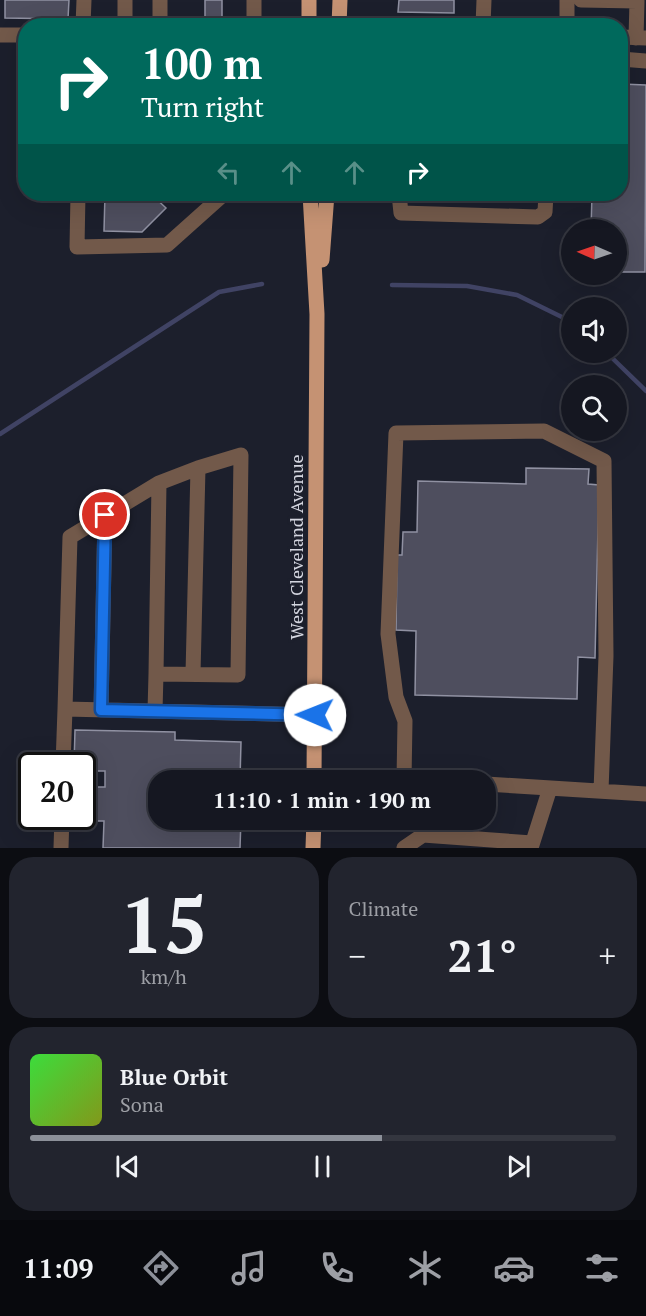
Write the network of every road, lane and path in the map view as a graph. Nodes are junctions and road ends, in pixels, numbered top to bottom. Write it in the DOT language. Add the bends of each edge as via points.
graph roads {
  1 [pos="84,0"];
  2 [pos="125,0"];
  3 [pos="160,0"];
  4 [pos="254,0"];
  5 [pos="309,0"];
  6 [pos="339,0"];
  7 [pos="484,0"];
  8 [pos="567,0"];
  9 [pos="581,0"];
  10 [pos="83,18"];
  11 [pos="125,18"];
  12 [pos="160,18"];
  13 [pos="254,18"];
  14 [pos="309,18"];
  15 [pos="339,18"];
  16 [pos="483,18"];
  17 [pos="567,18"];
  18 [pos="0,34"];
  19 [pos="18,35"];
  20 [pos="634,38"];
  21 [pos="628,60"];
  22 [pos="646,61"];
  23 [pos="78,201"];
  24 [pos="216,201"];
  25 [pos="310,201"];
  26 [pos="326,201"];
  27 [pos="400,201"];
  28 [pos="546,201"];
  29 [pos="317,314"];
  30 [pos="198,468"];
  31 [pos="159,483"];
  32 [pos="105,515"];
  33 [pos="156,674"];
  34 [pos="194,674"];
  35 [pos="65,709"];
  36 [pos="101,710"];
  37 [pos="155,711"];
  38 [pos="315,715"];
  39 [pos="63,752"];
  40 [pos="314,770"];
  41 [pos="404,770"];
  42 [pos="496,785"];
  43 [pos="550,788"];
  44 [pos="601,791"];
  45 [pos="646,794"];
  46 [pos="62,830"];
  47 [pos="314,830"];
  48 [pos="422,830"];
  49 [pos="423,835"];
  50 [pos="531,846"];
  51 [pos="61,848"];
  52 [pos="313,848"];
  53 [pos="404,848"];
  1 -- 10 [label="street"];
  2 -- 11 [label="street"];
  3 -- 12 [label="street"];
  4 -- 13 [label="street"];
  5 -- 14 [label="main road"];
  6 -- 15 [label="main road"];
  7 -- 16 [label="street"];
  8 -- 17 [label="street"];
  9 -- 20 [label="street" via="637,1"];
  18 -- 19 [label="street"];
  21 -- 22 [label="street"];
  23 -- 24 [label="street" via="77,247 167,245"];
  25 -- 29 [label="main road, West Cleveland Avenue"];
  26 -- 29 [label="main road, West Cleveland Avenue"];
  27 -- 28 [label="street" via="401,213 538,217 545,212"];
  29 -- 38 [label="main road, West Cleveland Avenue"];
  30 -- 31 [label="street"];
  30 -- 34 [label="street"];
  30 -- 34 [label="street" via="241,455 238,675"];
  31 -- 32 [label="street"];
  31 -- 33 [label="street"];
  32 -- 35 [label="street" via="70,537"];
  32 -- 36 [label="street"];
  33 -- 34 [label="street"];
  33 -- 37 [label="street"];
  35 -- 36 [label="street"];
  35 -- 39 [label="street"];
  36 -- 37 [label="street"];
  37 -- 38 [label="street"];
  38 -- 40 [label="main road, West Cleveland Avenue"];
  41 -- 44 [label="street" via="405,721 396,697 388,634 396,433 544,431 604,461 606,656"];
  42 -- 43 [label="street"];
  43 -- 44 [label="street"];
  43 -- 50 [label="street"];
  44 -- 45 [label="street"];
  46 -- 51 [label="street"];
  47 -- 52 [label="main road"];
  48 -- 49 [label="street"];
  49 -- 50 [label="street"];
  49 -- 53 [label="street"];
}
